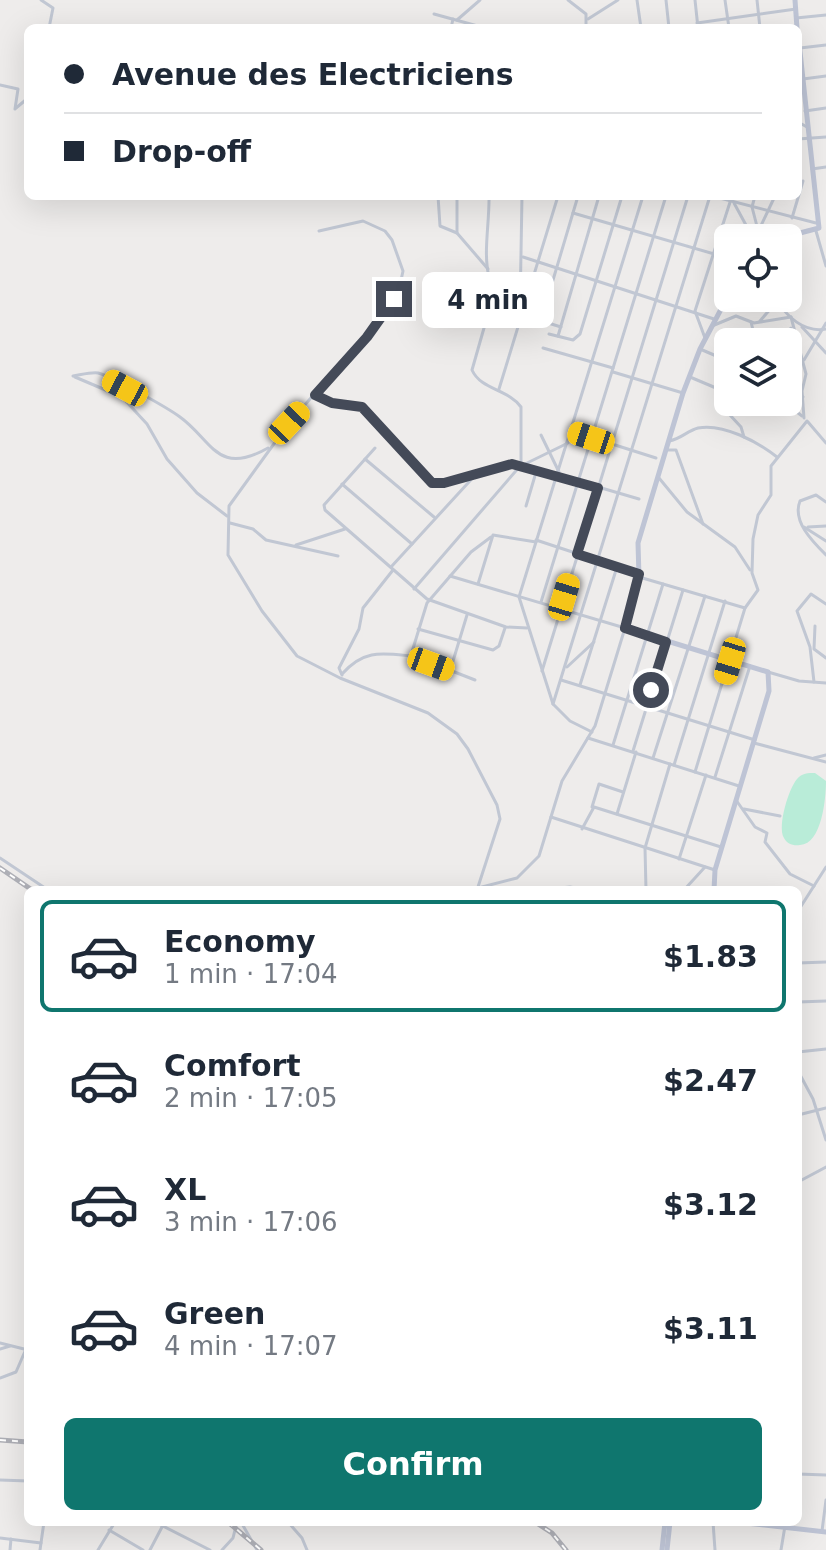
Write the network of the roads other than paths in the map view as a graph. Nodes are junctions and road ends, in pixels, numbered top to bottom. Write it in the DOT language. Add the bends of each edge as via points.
graph roads {
  1 [pos="41,0"];
  2 [pos="480,0"];
  3 [pos="576,0"];
  4 [pos="618,0"];
  5 [pos="637,0"];
  6 [pos="666,0"];
  7 [pos="695,0"];
  8 [pos="725,0"];
  9 [pos="757,0"];
  10 [pos="795,0"];
  11 [pos="568,1"];
  12 [pos="796,9"];
  13 [pos="759,13"];
  14 [pos="434,14"];
  15 [pos="826,15"];
  16 [pos="728,18"];
  17 [pos="796,18"];
  18 [pos="455,19"];
  19 [pos="588,19"];
  20 [pos="50,24"];
  21 [pos="453,24"];
  22 [pos="472,24"];
  23 [pos="587,24"];
  24 [pos="640,24"];
  25 [pos="669,24"];
  26 [pos="698,24"];
  27 [pos="702,24"];
  28 [pos="729,24"];
  29 [pos="760,24"];
  30 [pos="797,24"];
  31 [pos="826,45"];
  32 [pos="802,51"];
  33 [pos="802,72"];
  34 [pos="826,76"];
  35 [pos="803,79"];
  36 [pos="0,85"];
  37 [pos="24,101"];
  38 [pos="826,108"];
  39 [pos="805,111"];
  40 [pos="802,124"];
  41 [pos="807,127"];
  42 [pos="826,137"];
  43 [pos="802,139"];
  44 [pos="808,139"];
  45 [pos="826,167"];
  46 [pos="812,169"];
  47 [pos="803,181"];
  48 [pos="802,184"];
  49 [pos="826,198"];
  50 [pos="815,199"];
  51 [pos="438,200"];
  52 [pos="457,200"];
  53 [pos="489,200"];
  54 [pos="522,200"];
  55 [pos="557,200"];
  56 [pos="577,200"];
  57 [pos="598,200"];
  58 [pos="621,200"];
  59 [pos="642,200"];
  60 [pos="665,200"];
  61 [pos="687,200"];
  62 [pos="710,200"];
  63 [pos="732,200"];
  64 [pos="733,200"];
  65 [pos="734,200"];
  66 [pos="754,200"];
  67 [pos="774,200"];
  68 [pos="797,200"];
  69 [pos="752,207"];
  70 [pos="770,212"];
  71 [pos="573,213"];
  72 [pos="792,218"];
  73 [pos="592,219"];
  74 [pos="745,224"];
  75 [pos="756,224"];
  76 [pos="763,224"];
  77 [pos="613,225"];
  78 [pos="820,227"];
  79 [pos="633,230"];
  80 [pos="319,231"];
  81 [pos="457,233"];
  82 [pos="654,236"];
  83 [pos="674,243"];
  84 [pos="694,249"];
  85 [pos="712,255"];
  86 [pos="523,257"];
  87 [pos="537,261"];
  88 [pos="826,266"];
  89 [pos="557,267"];
  90 [pos="488,269"];
  91 [pos="577,273"];
  92 [pos="596,279"];
  93 [pos="617,286"];
  94 [pos="637,292"];
  95 [pos="494,293"];
  96 [pos="656,298"];
  97 [pos="677,305"];
  98 [pos="522,310"];
  99 [pos="695,311"];
  100 [pos="718,312"];
  101 [pos="768,312"];
  102 [pos="787,312"];
  103 [pos="791,317"];
  104 [pos="714,319"];
  105 [pos="797,321"];
  106 [pos="751,322"];
  107 [pos="760,322"];
  108 [pos="826,323"];
  109 [pos="710,326"];
  110 [pos="561,327"];
  111 [pos="792,327"];
  112 [pos="751,328"];
  113 [pos="826,329"];
  114 [pos="819,330"];
  115 [pos="549,334"];
  116 [pos="558,336"];
  117 [pos="705,338"];
  118 [pos="813,340"];
  119 [pos="543,348"];
  120 [pos="700,349"];
  121 [pos="826,353"];
  122 [pos="714,355"];
  123 [pos="802,361"];
  124 [pos="593,362"];
  125 [pos="803,364"];
  126 [pos="613,370"];
  127 [pos="689,376"];
  128 [pos="631,378"];
  129 [pos="652,384"];
  130 [pos="499,389"];
  131 [pos="683,393"];
  132 [pos="315,395"];
  133 [pos="803,397"];
  134 [pos="801,416"];
  135 [pos="806,420"];
  136 [pos="571,431"];
  137 [pos="541,435"];
  138 [pos="744,437"];
  139 [pos="591,438"];
  140 [pos="669,441"];
  141 [pos="568,443"];
  142 [pos="826,443"];
  143 [pos="611,444"];
  144 [pos="270,447"];
  145 [pos="375,448"];
  146 [pos="666,450"];
  147 [pos="632,451"];
  148 [pos="549,453"];
  149 [pos="777,457"];
  150 [pos="656,458"];
  151 [pos="365,459"];
  152 [pos="522,465"];
  153 [pos="537,469"];
  154 [pos="475,473"];
  155 [pos="559,473"];
  156 [pos="659,478"];
  157 [pos="578,481"];
  158 [pos="342,484"];
  159 [pos="598,488"];
  160 [pos="618,494"];
  161 [pos="639,499"];
  162 [pos="826,502"];
  163 [pos="526,506"];
  164 [pos="227,516"];
  165 [pos="434,517"];
  166 [pos="228,522"];
  167 [pos="703,524"];
  168 [pos="826,526"];
  169 [pos="804,527"];
  170 [pos="345,529"];
  171 [pos="491,537"];
  172 [pos="536,541"];
  173 [pos="826,541"];
  174 [pos="412,544"];
  175 [pos="293,546"];
  176 [pos="556,548"];
  177 [pos="577,554"];
  178 [pos="826,555"];
  179 [pos="338,556"];
  180 [pos="597,560"];
  181 [pos="617,567"];
  182 [pos="392,569"];
  183 [pos="752,573"];
  184 [pos="639,575"];
  185 [pos="450,576"];
  186 [pos="663,584"];
  187 [pos="477,585"];
  188 [pos="414,589"];
  189 [pos="683,590"];
  190 [pos="705,596"];
  191 [pos="519,597"];
  192 [pos="430,600"];
  193 [pos="725,601"];
  194 [pos="541,603"];
  195 [pos="825,603"];
  196 [pos="745,608"];
  197 [pos="561,609"];
  198 [pos="467,615"];
  199 [pos="582,615"];
  200 [pos="602,621"];
  201 [pos="815,626"];
  202 [pos="506,627"];
  203 [pos="527,628"];
  204 [pos="625,628"];
  205 [pos="418,629"];
  206 [pos="646,635"];
  207 [pos="596,641"];
  208 [pos="459,642"];
  209 [pos="666,642"];
  210 [pos="687,648"];
  211 [pos="710,654"];
  212 [pos="411,656"];
  213 [pos="826,658"];
  214 [pos="730,661"];
  215 [pos="750,666"];
  216 [pos="564,669"];
  217 [pos="450,671"];
  218 [pos="542,671"];
  219 [pos="768,672"];
  220 [pos="341,676"];
  221 [pos="475,680"];
  222 [pos="561,680"];
  223 [pos="814,682"];
  224 [pos="826,683"];
  225 [pos="580,685"];
  226 [pos="604,694"];
  227 [pos="626,701"];
  228 [pos="553,704"];
  229 [pos="646,707"];
  230 [pos="667,714"];
  231 [pos="690,720"];
  232 [pos="710,726"];
  233 [pos="592,732"];
  234 [pos="730,732"];
  235 [pos="588,738"];
  236 [pos="754,742"];
  237 [pos="613,745"];
  238 [pos="634,752"];
  239 [pos="826,755"];
  240 [pos="653,758"];
  241 [pos="814,758"];
  242 [pos="826,762"];
  243 [pos="672,765"];
  244 [pos="695,772"];
  245 [pos="706,775"];
  246 [pos="715,778"];
  247 [pos="739,786"];
  248 [pos="623,792"];
  249 [pos="736,800"];
  250 [pos="592,807"];
  251 [pos="744,809"];
  252 [pos="617,815"];
  253 [pos="780,816"];
  254 [pos="551,817"];
  255 [pos="652,826"];
  256 [pos="582,830"];
  257 [pos="686,837"];
  258 [pos="721,847"];
  259 [pos="645,848"];
  260 [pos="0,858"];
  261 [pos="679,859"];
  262 [pos="705,867"];
  263 [pos="826,867"];
  264 [pos="715,870"];
  265 [pos="819,879"];
  266 [pos="826,879"];
  267 [pos="42,886"];
  268 [pos="480,886"];
  269 [pos="490,886"];
  270 [pos="646,886"];
  271 [pos="688,886"];
  272 [pos="714,886"];
  273 [pos="814,886"];
  274 [pos="802,905"];
  275 [pos="826,962"];
  276 [pos="802,963"];
  277 [pos="826,1001"];
  278 [pos="802,1002"];
  279 [pos="826,1049"];
  280 [pos="802,1052"];
  281 [pos="802,1079"];
  282 [pos="826,1108"];
  283 [pos="817,1110"];
  284 [pos="802,1114"];
  285 [pos="826,1140"];
  286 [pos="826,1167"];
  287 [pos="802,1180"];
  288 [pos="0,1346"];
  289 [pos="24,1349"];
  290 [pos="24,1356"];
  291 [pos="0,1378"];
  292 [pos="802,1474"];
  293 [pos="826,1475"];
  294 [pos="0,1480"];
  295 [pos="24,1481"];
  296 [pos="826,1500"];
  297 [pos="43,1526"];
  298 [pos="112,1526"];
  299 [pos="238,1526"];
  300 [pos="242,1526"];
  301 [pos="292,1526"];
  302 [pos="668,1526"];
  303 [pos="713,1526"];
  304 [pos="785,1526"];
  305 [pos="162,1527"];
  306 [pos="109,1530"];
  307 [pos="824,1531"];
  308 [pos="0,1538"];
  309 [pos="11,1539"];
  310 [pos="41,1543"];
  311 [pos="10,1550"];
  312 [pos="40,1550"];
  313 [pos="98,1550"];
  314 [pos="143,1550"];
  315 [pos="150,1550"];
  316 [pos="210,1550"];
  317 [pos="222,1550"];
  318 [pos="257,1550"];
  319 [pos="307,1550"];
  320 [pos="665,1550"];
  321 [pos="715,1550"];
  322 [pos="781,1550"];
  1 -- 20 [label="street" via="53,8"];
  2 -- 18 [label="street"];
  3 -- 11 [label="street"];
  4 -- 19 [label="street"];
  5 -- 24 [label="street"];
  6 -- 25 [label="street"];
  7 -- 26 [label="street"];
  8 -- 16 [label="street"];
  9 -- 13 [label="street"];
  10 -- 12 [label="street"];
  11 -- 19 [label="street"];
  12 -- 13 [label="street"];
  12 -- 17 [label="street"];
  13 -- 16 [label="street"];
  13 -- 29 [label="street"];
  14 -- 18 [label="street"];
  15 -- 17 [label="street"];
  16 -- 27 [label="street"];
  16 -- 28 [label="street"];
  17 -- 30 [label="street"];
  18 -- 21 [label="street"];
  18 -- 22 [label="street"];
  19 -- 23 [label="street"];
  31 -- 32 [label="street"];
  33 -- 35 [label="street"];
  34 -- 35 [label="street"];
  35 -- 39 [label="street"];
  36 -- 37 [label="street" via="18,89 15,109"];
  38 -- 39 [label="street"];
  39 -- 41 [label="street"];
  40 -- 41 [label="street"];
  41 -- 44 [label="street"];
  42 -- 44 [label="street"];
  43 -- 44 [label="street"];
  44 -- 46 [label="street"];
  45 -- 46 [label="street"];
  46 -- 50 [label="street"];
  47 -- 48 [label="street"];
  49 -- 50 [label="street"];
  50 -- 78 [label="street"];
  51 -- 81 [label="street" via="440,226"];
  52 -- 81 [label="street"];
  53 -- 90 [label="street"];
  54 -- 86 [label="street"];
  55 -- 87 [label="street"];
  56 -- 71 [label="street"];
  57 -- 73 [label="street"];
  58 -- 77 [label="street"];
  59 -- 79 [label="street"];
  60 -- 82 [label="street"];
  61 -- 83 [label="street"];
  62 -- 84 [label="street"];
  63 -- 85 [label="street"];
  64 -- 74 [label="street"];
  65 -- 69 [label="street"];
  66 -- 69 [label="street"];
  67 -- 70 [label="street"];
  68 -- 72 [label="street"];
  69 -- 70 [label="street"];
  69 -- 75 [label="street"];
  70 -- 72 [label="street"];
  70 -- 76 [label="street"];
  71 -- 73 [label="street"];
  71 -- 89 [label="street"];
  72 -- 78 [label="street"];
  73 -- 77 [label="street"];
  73 -- 91 [label="street"];
  77 -- 79 [label="street"];
  77 -- 92 [label="street"];
  78 -- 88 [label="street"];
  79 -- 82 [label="street"];
  79 -- 93 [label="street"];
  80 -- 132 [label="street" via="363,221 385,231 403,271 386,312"];
  81 -- 90 [label="street"];
  82 -- 83 [label="street"];
  82 -- 94 [label="street"];
  83 -- 84 [label="street"];
  83 -- 96 [label="street"];
  84 -- 85 [label="street"];
  84 -- 97 [label="street"];
  85 -- 99 [label="street"];
  86 -- 87 [label="street"];
  86 -- 98 [label="street"];
  87 -- 89 [label="street"];
  87 -- 98 [label="street"];
  89 -- 91 [label="street"];
  89 -- 110 [label="street" via="542,317"];
  90 -- 95 [label="street"];
  91 -- 92 [label="street"];
  91 -- 110 [label="street"];
  92 -- 93 [label="street"];
  92 -- 116 [label="street" via="580,334 573,340"];
  93 -- 94 [label="street"];
  93 -- 124 [label="street"];
  94 -- 96 [label="street"];
  94 -- 126 [label="street"];
  95 -- 98 [label="street"];
  95 -- 130 [label="street" via="472,370 483,383"];
  96 -- 97 [label="street"];
  96 -- 128 [label="street"];
  97 -- 99 [label="street"];
  97 -- 129 [label="street"];
  98 -- 130 [label="street"];
  99 -- 104 [label="street"];
  99 -- 117 [label="street"];
  100 -- 104 [label="street"];
  101 -- 107 [label="street"];
  102 -- 103 [label="street"];
  103 -- 105 [label="street"];
  103 -- 107 [label="street"];
  103 -- 111 [label="street"];
  104 -- 109 [label="street"];
  105 -- 114 [label="street"];
  105 -- 118 [label="street"];
  106 -- 107 [label="street"];
  106 -- 109 [label="street" via="736,316"];
  106 -- 112 [label="street"];
  108 -- 114 [label="street"];
  109 -- 117 [label="street"];
  110 -- 116 [label="street"];
  113 -- 114 [label="street"];
  114 -- 118 [label="street"];
  115 -- 116 [label="street"];
  117 -- 120 [label="street"];
  118 -- 121 [label="street"];
  118 -- 125 [label="street"];
  119 -- 124 [label="street"];
  120 -- 122 [label="street"];
  120 -- 127 [label="street"];
  123 -- 125 [label="street"];
  124 -- 126 [label="street"];
  124 -- 136 [label="street"];
  125 -- 133 [label="street"];
  126 -- 128 [label="street"];
  126 -- 139 [label="street"];
  127 -- 131 [label="street"];
  127 -- 138 [label="street" via="716,388 718,402"];
  128 -- 129 [label="street"];
  128 -- 143 [label="street"];
  129 -- 131 [label="street"];
  129 -- 147 [label="street"];
  130 -- 152 [label="street" via="523,411"];
  131 -- 140 [label="street"];
  132 -- 144 [label="street"];
  132 -- 154 [label="street" via="362,407 432,483"];
  133 -- 135 [label="street"];
  134 -- 135 [label="street"];
  135 -- 142 [label="street"];
  135 -- 149 [label="street"];
  136 -- 139 [label="street"];
  136 -- 141 [label="street"];
  137 -- 148 [label="street"];
  138 -- 140 [label="street" via="702,427"];
  138 -- 149 [label="street"];
  139 -- 143 [label="street"];
  139 -- 157 [label="street"];
  140 -- 146 [label="street"];
  141 -- 148 [label="street"];
  141 -- 155 [label="street"];
  143 -- 147 [label="street"];
  143 -- 159 [label="street"];
  144 -- 164 [label="street" via="251,457 223,457 182,418 97,373 73,376 122,397 147,424 167,459"];
  144 -- 166 [label="street" via="229,506"];
  145 -- 151 [label="street"];
  146 -- 156 [label="street"];
  146 -- 167 [label="street" via="676,450"];
  147 -- 150 [label="street"];
  147 -- 160 [label="street"];
  148 -- 152 [label="street"];
  148 -- 155 [label="street"];
  149 -- 183 [label="street" via="771,468 771,495 756,522"];
  151 -- 158 [label="street"];
  151 -- 165 [label="street"];
  152 -- 153 [label="street"];
  152 -- 154 [label="street"];
  152 -- 188 [label="street"];
  153 -- 155 [label="street"];
  153 -- 163 [label="street"];
  154 -- 165 [label="street"];
  155 -- 157 [label="street"];
  155 -- 172 [label="street"];
  156 -- 167 [label="street"];
  156 -- 184 [label="street" via="638,543"];
  157 -- 159 [label="street"];
  157 -- 176 [label="street"];
  158 -- 170 [label="street" via="324,507"];
  158 -- 174 [label="street"];
  159 -- 160 [label="street"];
  159 -- 177 [label="street"];
  160 -- 161 [label="street"];
  160 -- 180 [label="street"];
  162 -- 169 [label="street" via="812,495 800,501 797,516"];
  165 -- 174 [label="street"];
  166 -- 175 [label="street"];
  166 -- 220 [label="street" via="230,561 262,611 297,656"];
  167 -- 183 [label="street" via="735,547"];
  168 -- 169 [label="street"];
  169 -- 173 [label="street"];
  169 -- 178 [label="street"];
  170 -- 175 [label="street"];
  170 -- 182 [label="street"];
  171 -- 172 [label="street"];
  171 -- 185 [label="street"];
  171 -- 187 [label="street"];
  172 -- 176 [label="street"];
  172 -- 191 [label="street"];
  174 -- 182 [label="street"];
  175 -- 179 [label="street"];
  176 -- 177 [label="street"];
  176 -- 194 [label="street"];
  177 -- 180 [label="street"];
  177 -- 197 [label="street"];
  180 -- 181 [label="street"];
  180 -- 199 [label="street"];
  181 -- 184 [label="street"];
  181 -- 200 [label="street"];
  182 -- 188 [label="street"];
  182 -- 220 [label="street" via="363,608 359,629 339,668"];
  183 -- 196 [label="street" via="758,590"];
  184 -- 186 [label="street"];
  184 -- 204 [label="street"];
  185 -- 187 [label="street"];
  185 -- 192 [label="street"];
  186 -- 189 [label="street"];
  186 -- 206 [label="street"];
  187 -- 191 [label="street"];
  188 -- 192 [label="street"];
  189 -- 190 [label="street"];
  189 -- 209 [label="street"];
  190 -- 193 [label="street"];
  190 -- 210 [label="street"];
  191 -- 194 [label="street"];
  191 -- 203 [label="street"];
  192 -- 198 [label="street"];
  192 -- 205 [label="street"];
  193 -- 196 [label="street"];
  193 -- 211 [label="street"];
  194 -- 197 [label="street"];
  195 -- 223 [label="street" via="810,594 797,611 810,647"];
  196 -- 214 [label="street"];
  197 -- 199 [label="street"];
  197 -- 218 [label="street"];
  198 -- 202 [label="street"];
  198 -- 208 [label="street"];
  199 -- 200 [label="street"];
  199 -- 216 [label="street"];
  200 -- 204 [label="street"];
  200 -- 207 [label="street"];
  201 -- 213 [label="street" via="814,649"];
  202 -- 203 [label="street"];
  202 -- 208 [label="street" via="493,650"];
  203 -- 218 [label="street"];
  204 -- 206 [label="street"];
  204 -- 226 [label="street"];
  205 -- 208 [label="street"];
  205 -- 212 [label="street"];
  206 -- 209 [label="street"];
  206 -- 227 [label="street"];
  207 -- 216 [label="street"];
  207 -- 225 [label="street"];
  208 -- 217 [label="street"];
  209 -- 210 [label="street"];
  209 -- 229 [label="street"];
  210 -- 211 [label="street"];
  210 -- 230 [label="street"];
  211 -- 214 [label="street"];
  211 -- 231 [label="street"];
  212 -- 217 [label="street"];
  212 -- 220 [label="street" via="377,652"];
  214 -- 215 [label="street"];
  214 -- 232 [label="street"];
  215 -- 219 [label="street"];
  215 -- 234 [label="street"];
  216 -- 222 [label="street"];
  217 -- 221 [label="street"];
  218 -- 228 [label="street"];
  219 -- 223 [label="street"];
  219 -- 236 [label="street" via="769,691"];
  220 -- 268 [label="street" via="419,708 444,724 475,759 500,819"];
  222 -- 225 [label="street"];
  222 -- 228 [label="street"];
  223 -- 224 [label="street"];
  225 -- 226 [label="street"];
  226 -- 227 [label="street"];
  226 -- 233 [label="street"];
  227 -- 229 [label="street"];
  227 -- 237 [label="street"];
  228 -- 233 [label="street"];
  229 -- 230 [label="street"];
  229 -- 238 [label="street"];
  230 -- 231 [label="street"];
  230 -- 240 [label="street"];
  231 -- 232 [label="street"];
  231 -- 243 [label="street"];
  232 -- 234 [label="street"];
  232 -- 244 [label="street"];
  233 -- 235 [label="street"];
  234 -- 236 [label="street"];
  234 -- 246 [label="street"];
  235 -- 237 [label="street"];
  235 -- 254 [label="street" via="565,775"];
  236 -- 241 [label="street"];
  236 -- 247 [label="street"];
  237 -- 238 [label="street"];
  238 -- 240 [label="street"];
  238 -- 248 [label="street"];
  239 -- 241 [label="street"];
  240 -- 243 [label="street"];
  241 -- 242 [label="street"];
  243 -- 244 [label="street"];
  243 -- 255 [label="street"];
  244 -- 245 [label="street"];
  245 -- 246 [label="street"];
  245 -- 257 [label="street"];
  246 -- 247 [label="street"];
  247 -- 249 [label="street"];
  248 -- 250 [label="street" via="599,784"];
  248 -- 252 [label="street"];
  249 -- 251 [label="street"];
  249 -- 258 [label="street"];
  250 -- 252 [label="street"];
  250 -- 256 [label="street"];
  251 -- 253 [label="street"];
  251 -- 273 [label="street" via="756,828 767,833 765,842 788,872"];
  252 -- 255 [label="street"];
  254 -- 256 [label="street"];
  254 -- 269 [label="street" via="530,868"];
  255 -- 257 [label="street"];
  255 -- 259 [label="street"];
  256 -- 259 [label="street"];
  257 -- 258 [label="street"];
  257 -- 261 [label="street"];
  258 -- 264 [label="street"];
  259 -- 261 [label="street"];
  259 -- 270 [label="street"];
  260 -- 267 [label="street"];
  261 -- 262 [label="street"];
  262 -- 264 [label="street"];
  262 -- 271 [label="street"];
  263 -- 265 [label="street"];
  264 -- 272 [label="street"];
  265 -- 266 [label="street"];
  265 -- 273 [label="street"];
  273 -- 274 [label="street"];
  275 -- 276 [label="street"];
  277 -- 278 [label="street"];
  279 -- 280 [label="street"];
  281 -- 283 [label="street"];
  282 -- 283 [label="street"];
  283 -- 284 [label="street"];
  283 -- 285 [label="street"];
  286 -- 287 [label="street"];
  288 -- 289 [label="street"];
  290 -- 291 [label="street" via="16,1372"];
  292 -- 293 [label="street"];
  294 -- 295 [label="street"];
  296 -- 307 [label="street"];
  297 -- 310 [label="street"];
  298 -- 306 [label="street"];
  299 -- 317 [label="street"];
  300 -- 318 [label="street"];
  301 -- 319 [label="street"];
  302 -- 320 [label="street"];
  303 -- 321 [label="street"];
  304 -- 307 [label="street"];
  304 -- 322 [label="street"];
  305 -- 315 [label="street"];
  305 -- 316 [label="street"];
  306 -- 313 [label="street"];
  306 -- 314 [label="street"];
  308 -- 309 [label="street"];
  309 -- 310 [label="street"];
  309 -- 311 [label="street"];
  310 -- 312 [label="street"];
}
